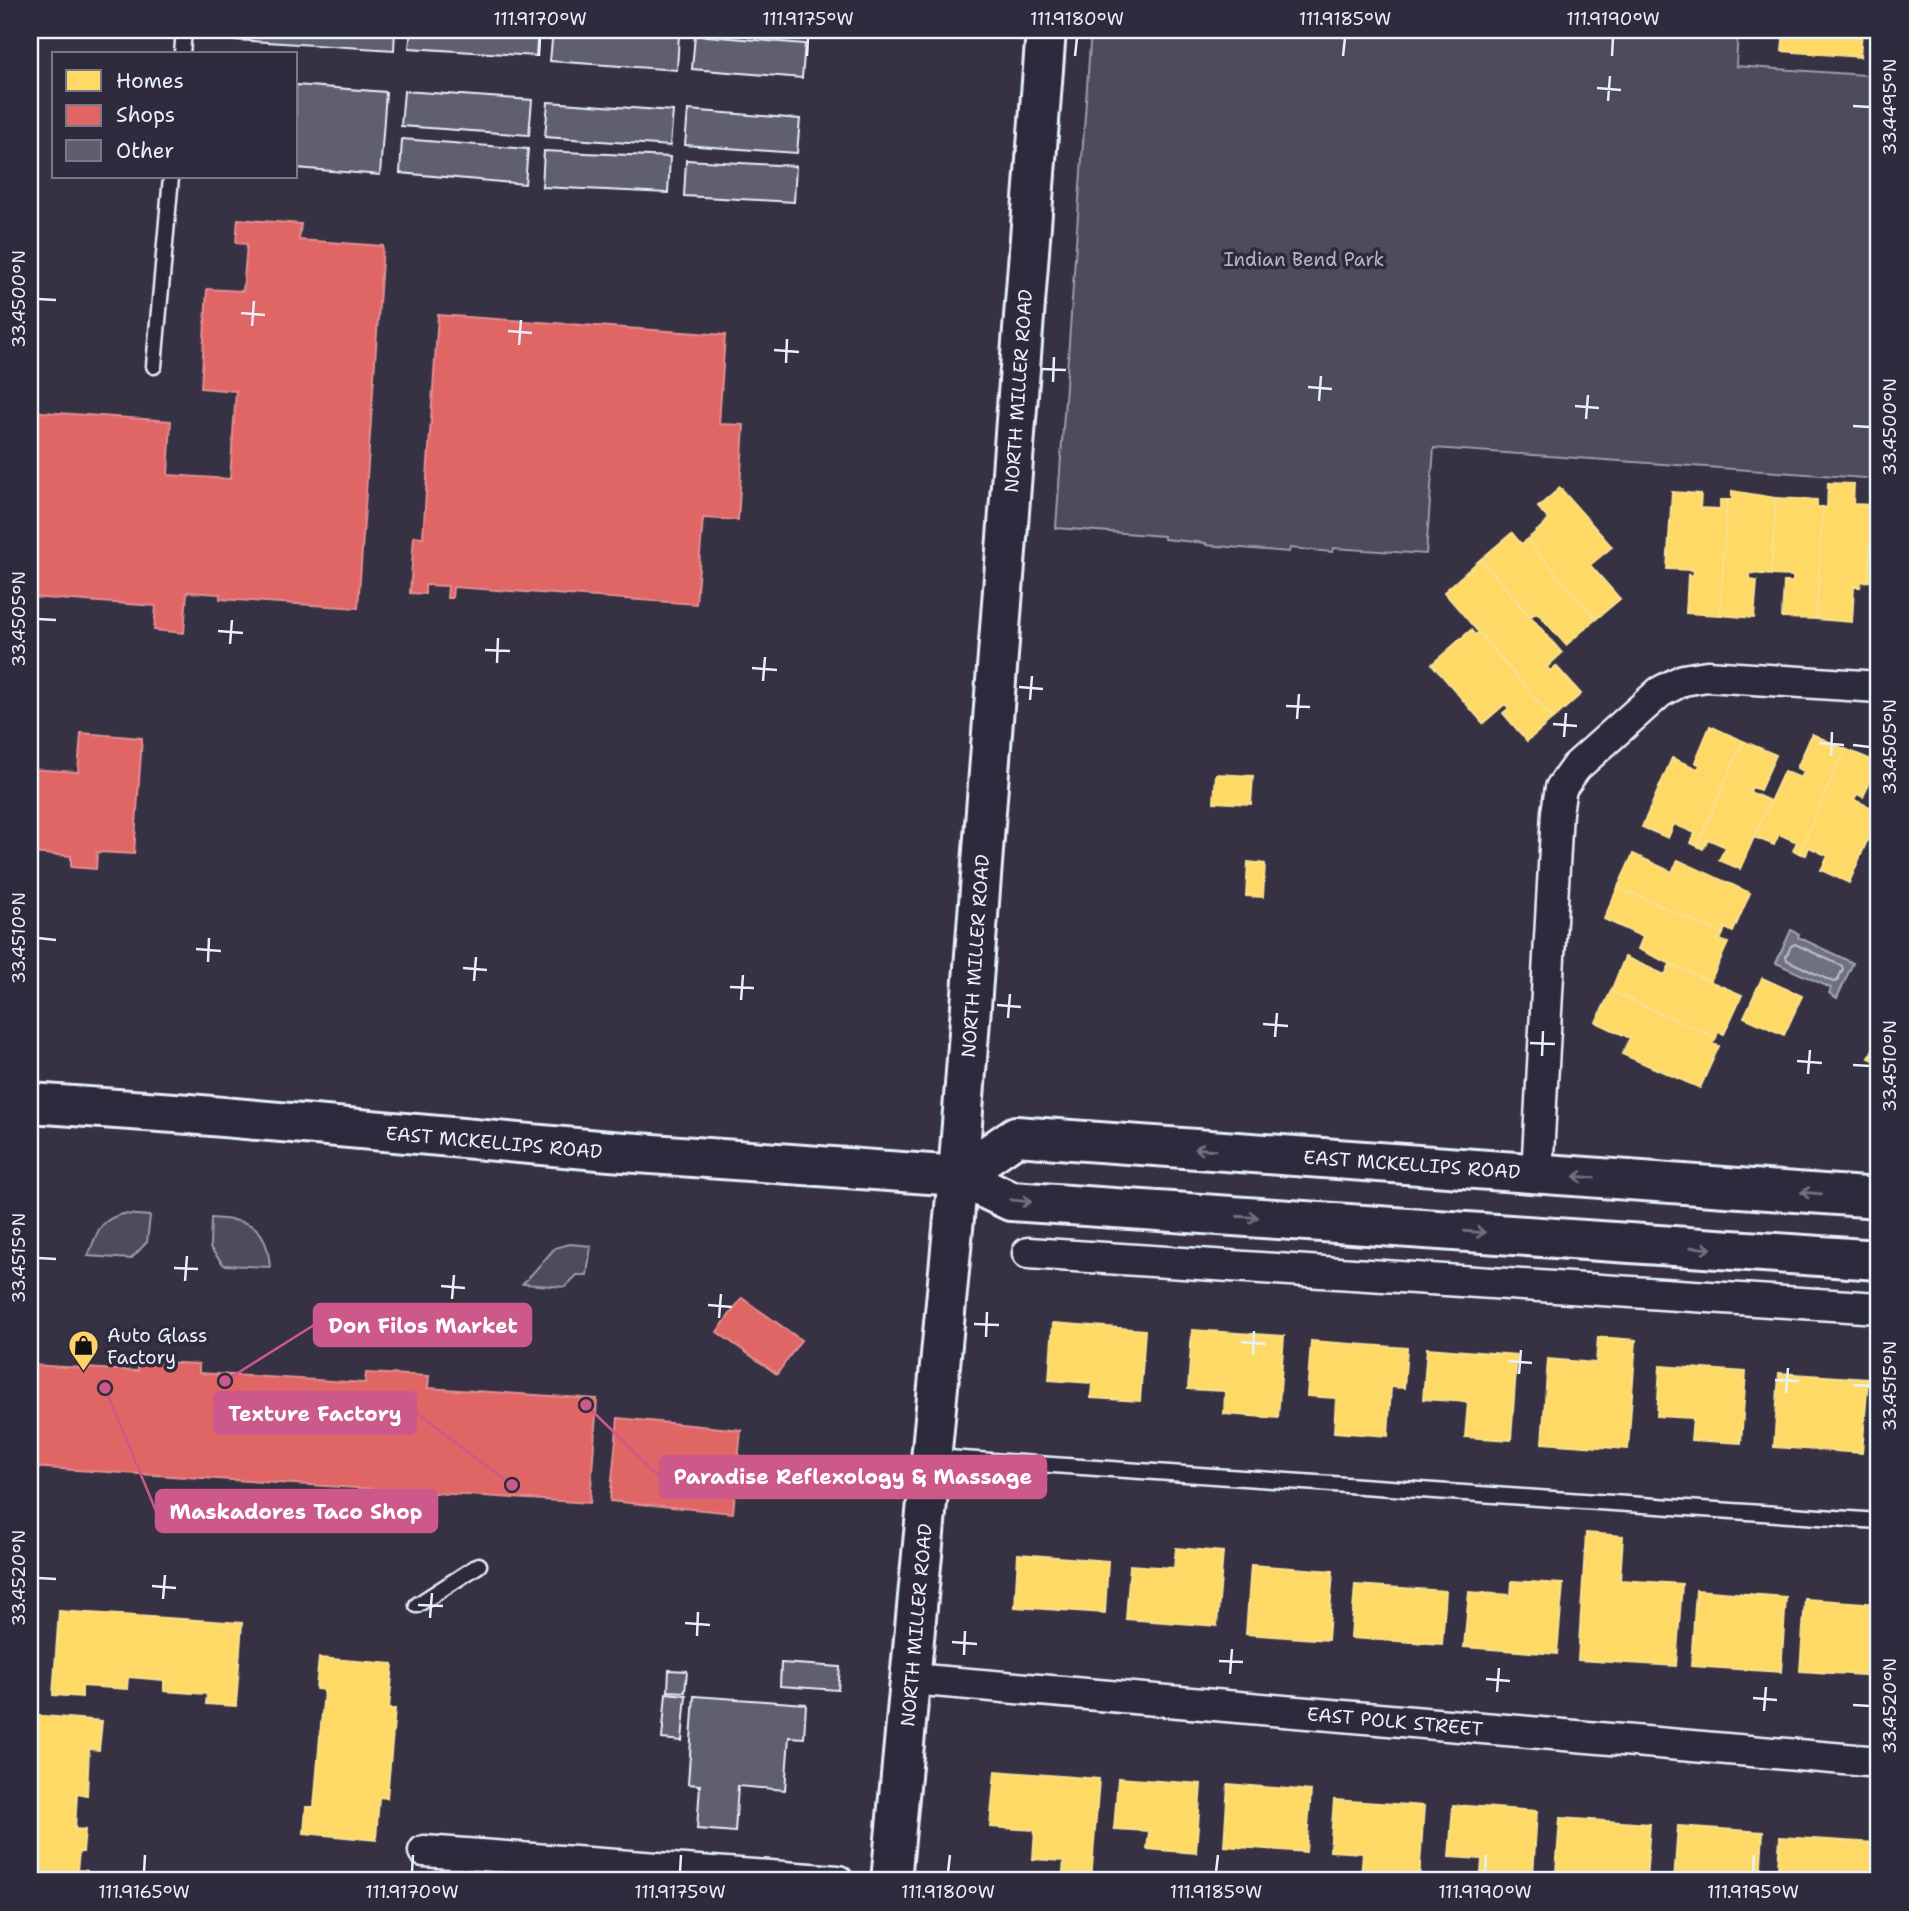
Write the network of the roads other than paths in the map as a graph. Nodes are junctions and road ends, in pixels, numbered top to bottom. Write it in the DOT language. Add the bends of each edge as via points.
graph roads {
  1 [pos="184,30"];
  2 [pos="1046,30"];
  3 [pos="182,52"];
  4 [pos="171,178"];
  5 [pos="154,366"];
  6 [pos="1879,687"];
  7 [pos="30,1103"];
  8 [pos="1537,1174"];
  9 [pos="958,1176"];
  10 [pos="1879,1198"];
  11 [pos="1028,1252"];
  12 [pos="1879,1260"];
  13 [pos="1879,1308"];
  14 [pos="932,1457"];
  15 [pos="1879,1521"];
  16 [pos="479,1565"];
  17 [pos="417,1605"];
  18 [pos="911,1679"];
  19 [pos="1879,1762"];
  20 [pos="424,1851"];
  21 [pos="838,1881"];
  22 [pos="891,1881"];
  1 -- 3 [label="lane"];
  2 -- 9 [label="main road, NORTH MILLER ROAD"];
  4 -- 5 [label="lane"];
  6 -- 8 [label="street" via="1707,676 1683,680 1660,692 1576,767 1561,788"];
  7 -- 9 [label="main road, EAST MCKELLIPS ROAD"];
  8 -- 9 [label="main road, EAST MCKELLIPS ROAD, one-way" via="1016,1136"];
  10 -- 8 [label="main road, EAST MCKELLIPS ROAD, one-way"];
  9 -- 12 [label="main road, EAST MCKELLIPS ROAD, one-way" via="1011,1201"];
  9 -- 14 [label="main road, NORTH MILLER ROAD"];
  11 -- 13 [label="street"];
  14 -- 15 [label="lane"];
  14 -- 18 [label="main road, NORTH MILLER ROAD"];
  16 -- 17 [label="lane"];
  18 -- 19 [label="street, EAST POLK STREET"];
  18 -- 22 [label="main road, NORTH MILLER ROAD"];
  20 -- 21 [label="street"];
}
